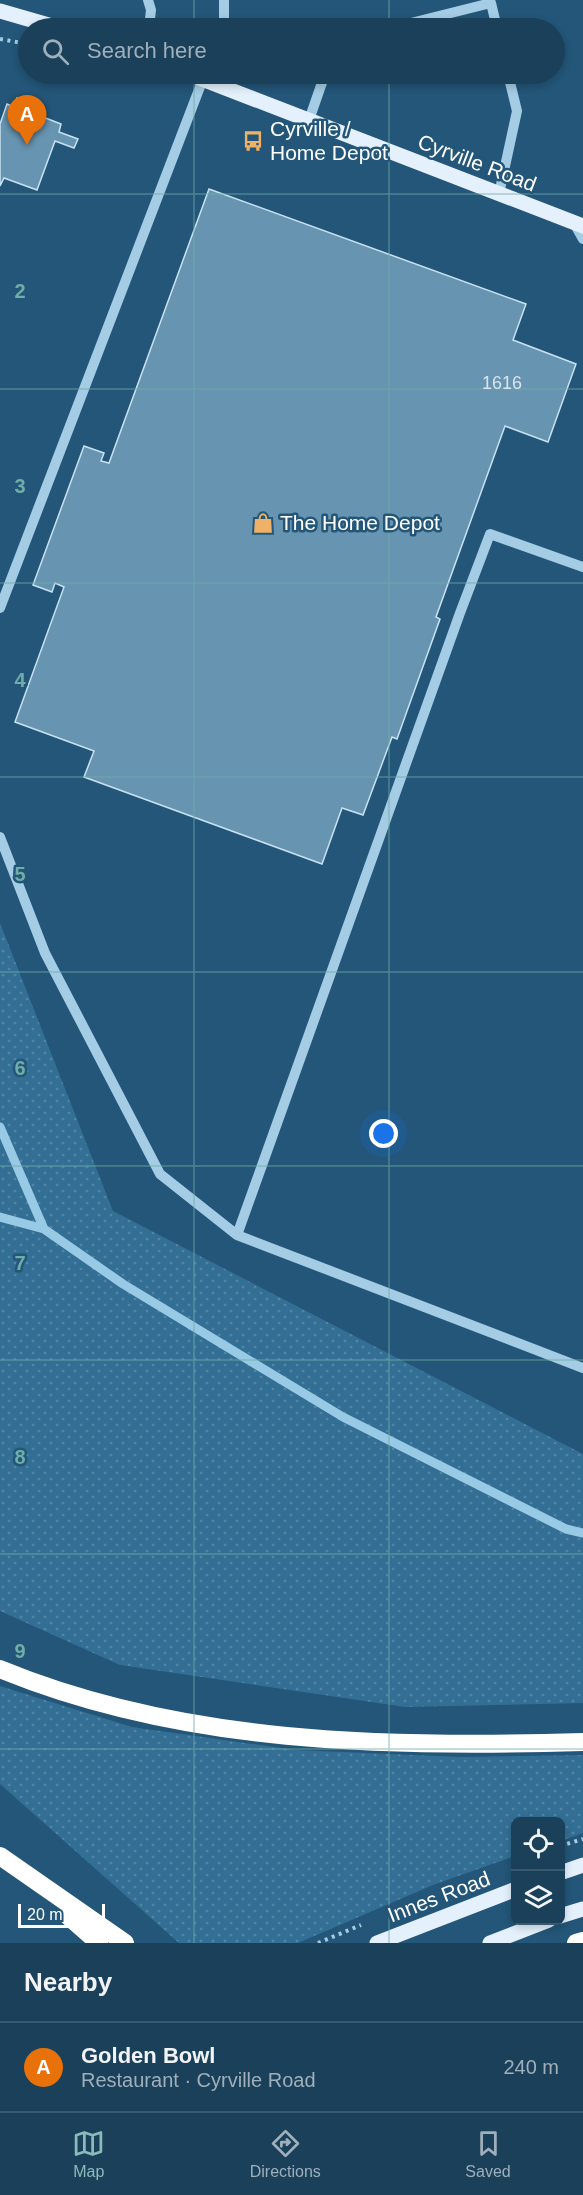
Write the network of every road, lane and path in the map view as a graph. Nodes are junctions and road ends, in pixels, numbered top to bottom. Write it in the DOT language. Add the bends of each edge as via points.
graph roads {
  1 [pos="148,0"];
  2 [pos="224,0"];
  3 [pos="0,11"];
  4 [pos="24,18"];
  5 [pos="150,18"];
  6 [pos="224,18"];
  7 [pos="431,18"];
  8 [pos="495,18"];
  9 [pos="0,39"];
  10 [pos="18,42"];
  11 [pos="202,84"];
  12 [pos="222,84"];
  13 [pos="322,84"];
  14 [pos="510,84"];
  15 [pos="309,120"];
  16 [pos="499,194"];
  17 [pos="579,224"];
  18 [pos="583,239"];
  19 [pos="583,567"];
  20 [pos="0,608"];
  21 [pos="0,837"];
  22 [pos="237,1235"];
  23 [pos="583,1368"];
  24 [pos="0,1669"];
  25 [pos="583,1742"];
  26 [pos="0,1857"];
  27 [pos="583,1865"];
  28 [pos="565,1872"];
  29 [pos="511,1891"];
  30 [pos="583,1908"];
  31 [pos="565,1915"];
  32 [pos="536,1925"];
  33 [pos="583,1941"];
  34 [pos="99,1943"];
  35 [pos="125,1943"];
  36 [pos="377,1943"];
  37 [pos="489,1943"];
  38 [pos="576,1943"];
  1 -- 5 [label="lane"];
  2 -- 6 [label="lane"];
  3 -- 4 [label="main road"];
  7 -- 8 [label="lane" via="491,3"];
  9 -- 10 [label="path"];
  11 -- 20 [label="lane"];
  12 -- 15 [label="main road, Cyrville Road"];
  13 -- 15 [label="lane"];
  14 -- 16 [label="lane" via="517,111"];
  15 -- 16 [label="main road, Cyrville Road"];
  16 -- 17 [label="main road, Cyrville Road"];
  17 -- 18 [label="lane"];
  19 -- 22 [label="lane" via="490,534"];
  21 -- 22 [label="lane" via="45,953 160,1174"];
  22 -- 23 [label="lane"];
  24 -- 25 [label="highway" via="88,1700 224,1728 430,1743"];
  26 -- 34 [label="highway"];
  26 -- 35 [label="highway"];
  27 -- 28 [label="main road"];
  29 -- 36 [label="main road, Innes Road"];
  30 -- 31 [label="main road"];
  32 -- 37 [label="main road"];
  33 -- 38 [label="highway"];
}
